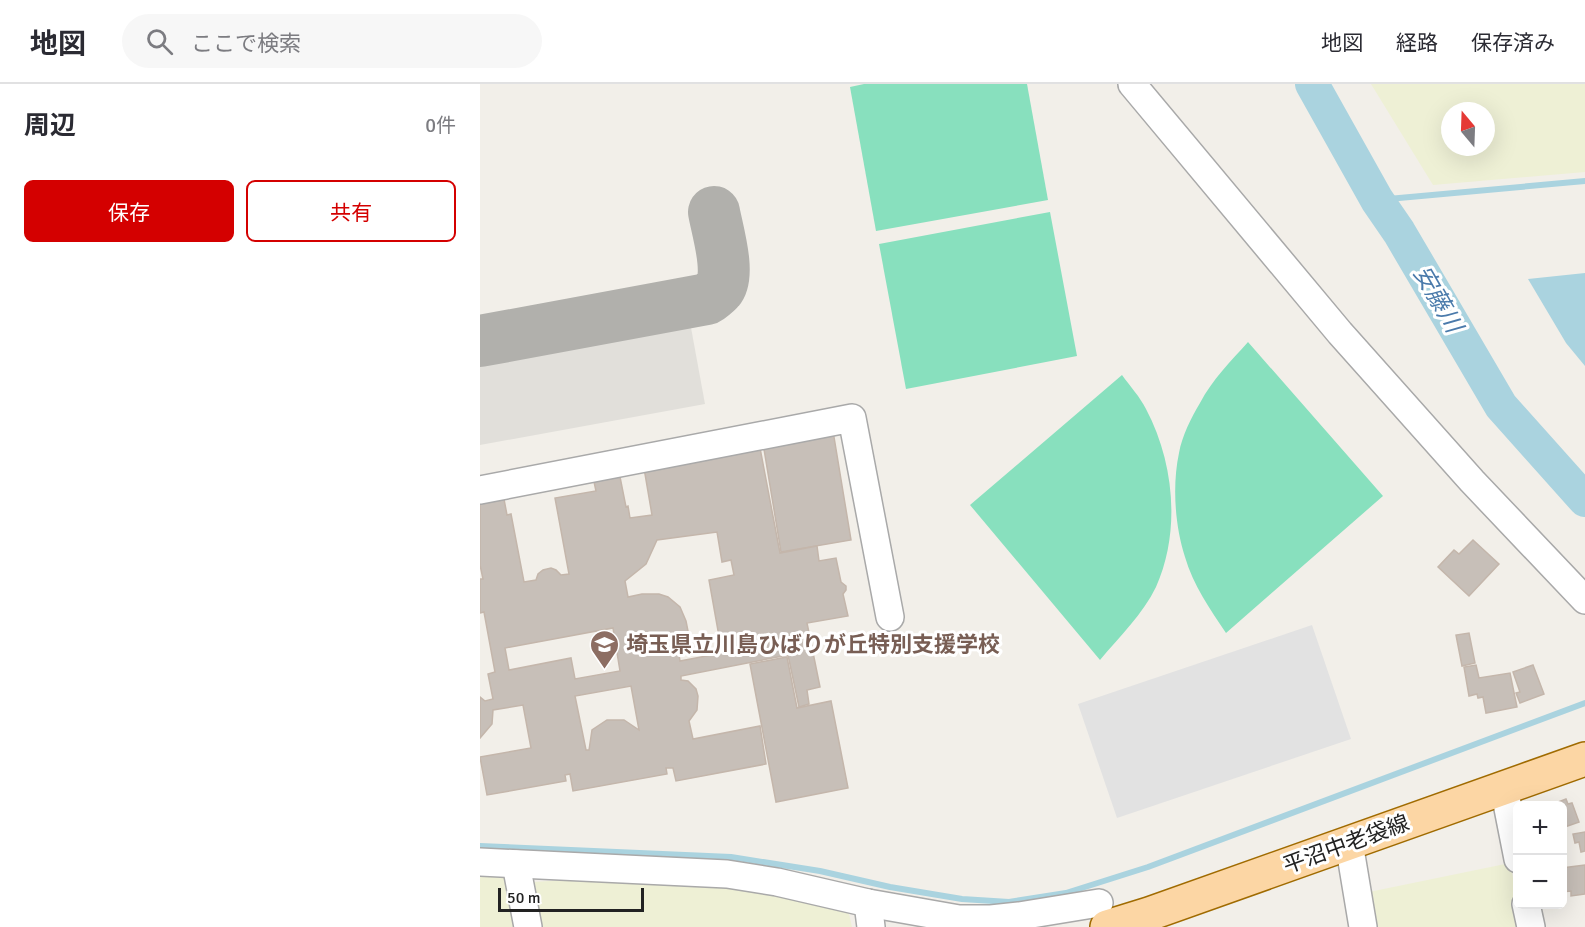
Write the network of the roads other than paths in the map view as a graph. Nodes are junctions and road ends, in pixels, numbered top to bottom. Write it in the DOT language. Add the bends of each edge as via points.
graph roads {
  1 [pos="1132,84"];
  2 [pos="480,490"];
  3 [pos="1585,600"];
  4 [pos="890,617"];
  5 [pos="1585,759"];
  6 [pos="1504,788"];
  7 [pos="1349,843"];
  8 [pos="1517,855"];
  9 [pos="480,862"];
  10 [pos="516,864"];
  11 [pos="1527,909"];
  12 [pos="869,915"];
  13 [pos="1103,915"];
  14 [pos="528,927"];
  15 [pos="1363,927"];
  16 [pos="1531,927"];
  1 -- 3 [label="street" via="1340,333"];
  2 -- 4 [label="street" via="852,418"];
  5 -- 6 [label="main road, 平沼中老袋線"];
  6 -- 7 [label="main road, 平沼中老袋線"];
  6 -- 8 [label="street"];
  7 -- 13 [label="main road, 平沼中老袋線" via="1149,914"];
  7 -- 15 [label="street"];
  9 -- 10 [label="street"];
  10 -- 12 [label="street" via="727,874 797,886"];
  10 -- 14 [label="street"];
  11 -- 16 [label="street"];
  12 -- 13 [label="street" via="959,919"];
}
